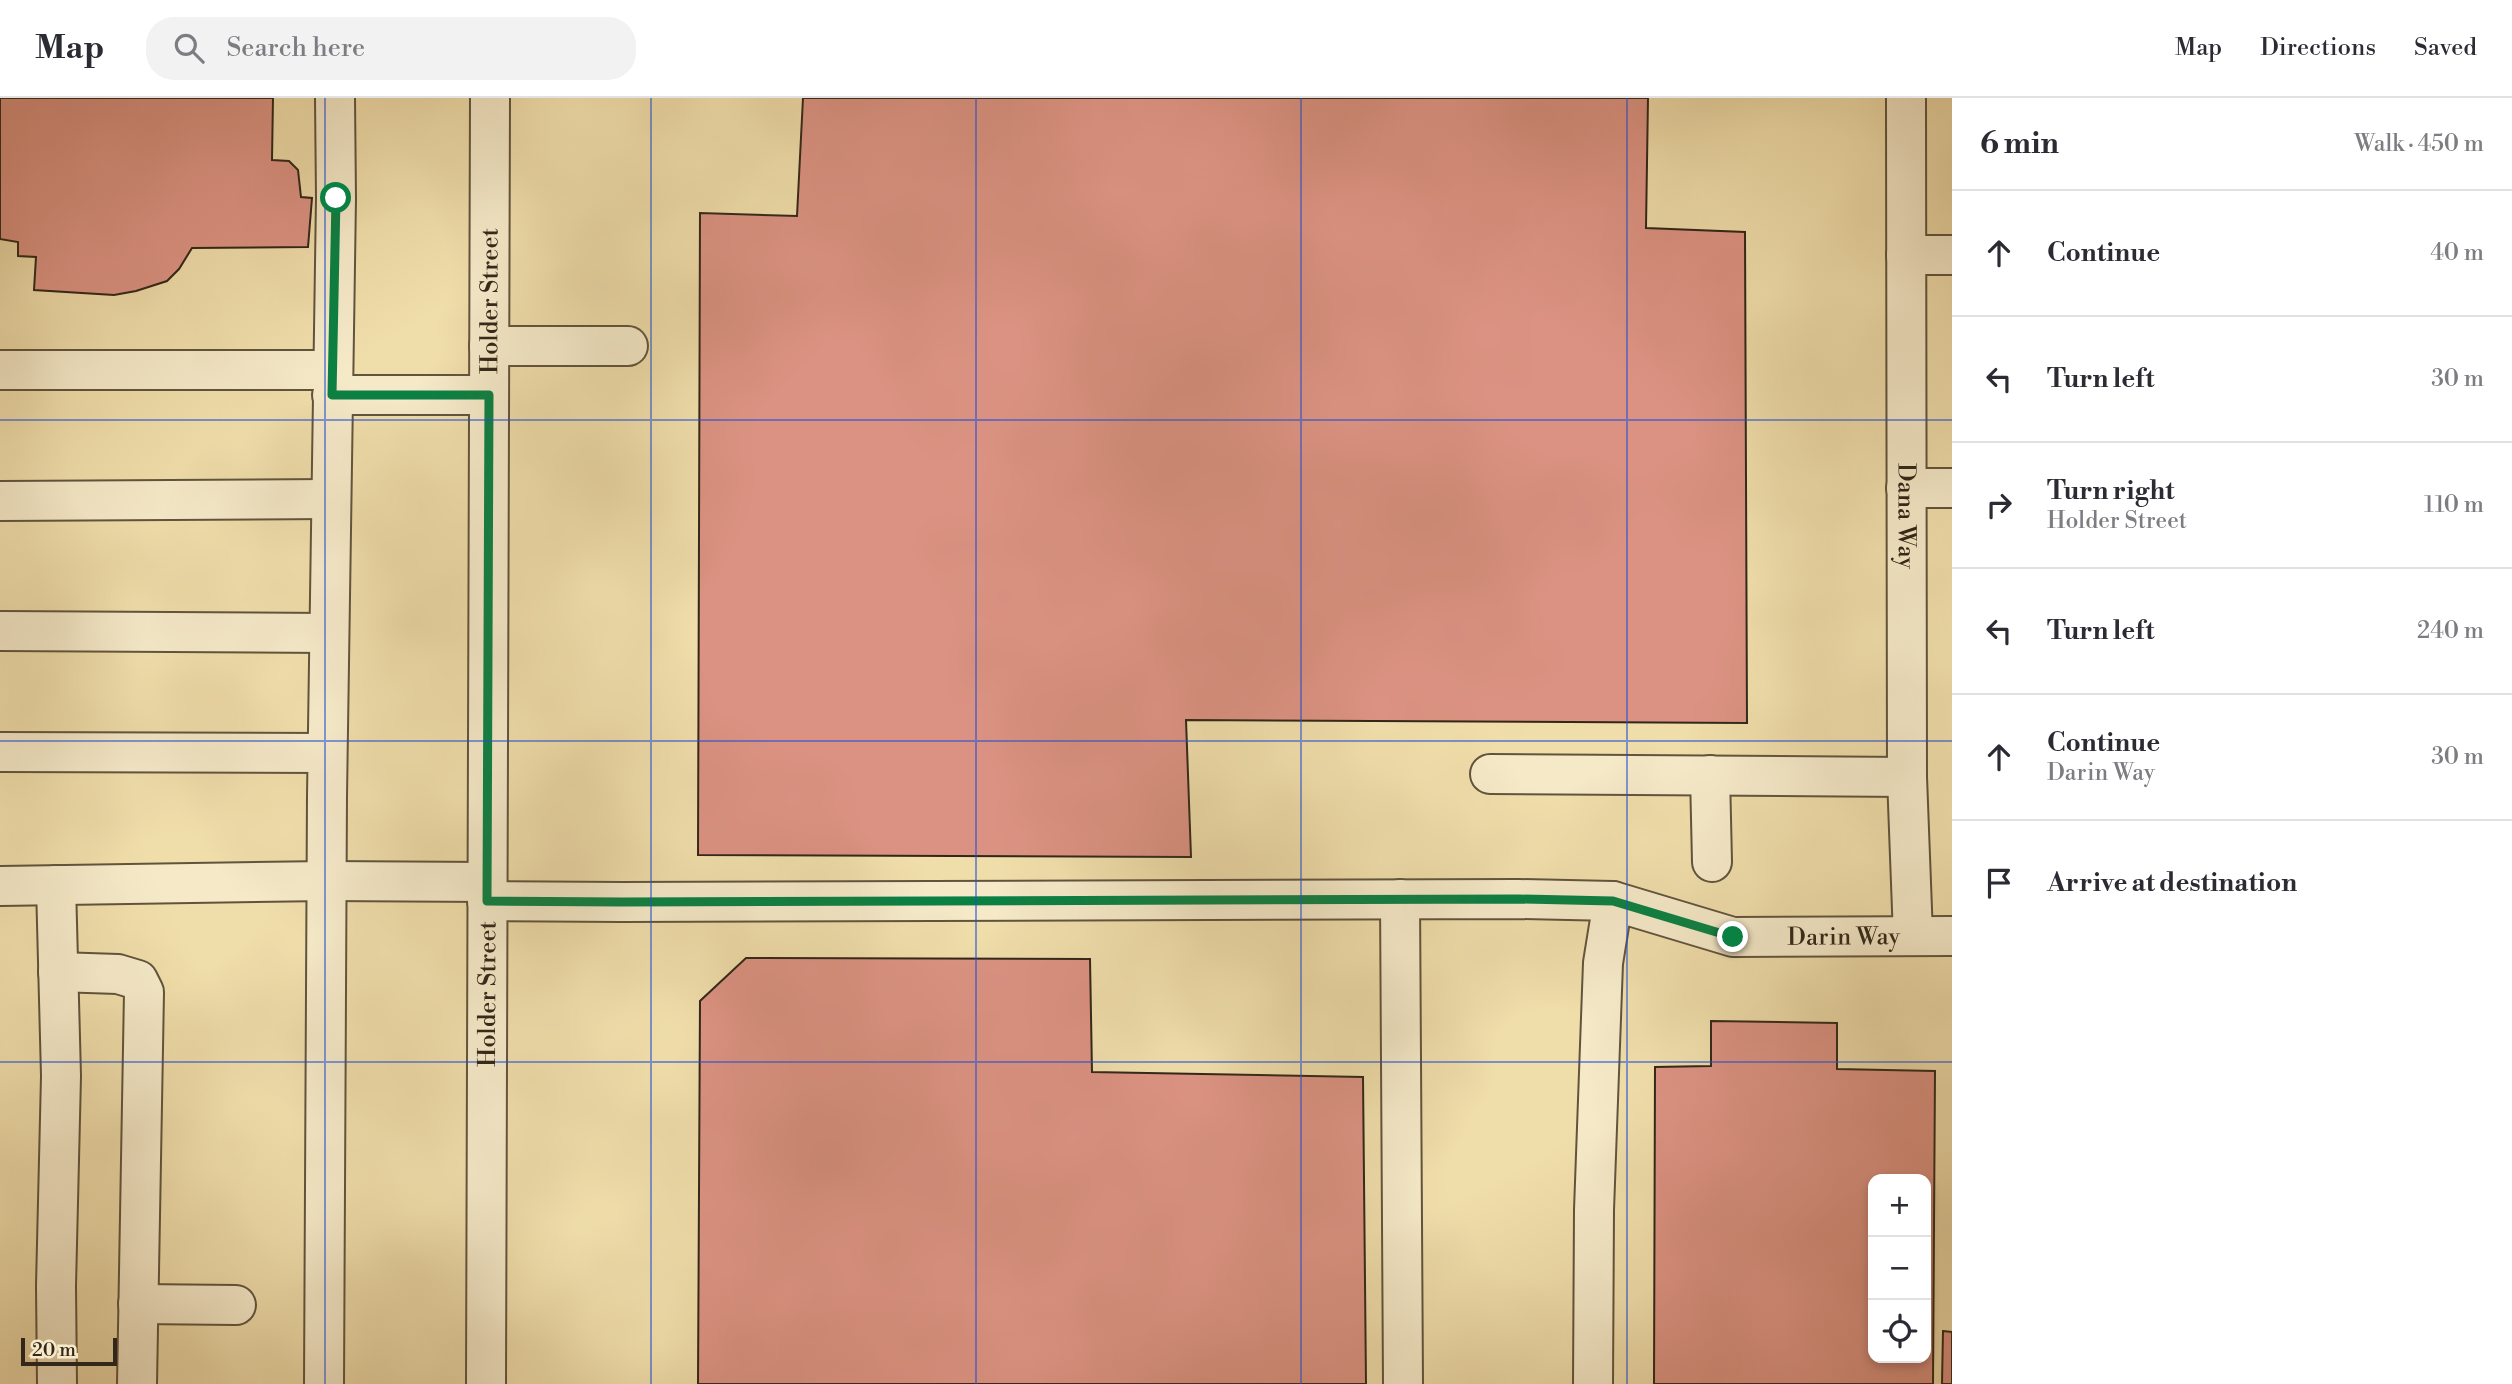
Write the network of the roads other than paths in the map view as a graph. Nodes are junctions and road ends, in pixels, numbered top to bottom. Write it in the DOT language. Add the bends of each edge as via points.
graph roads {
  1 [pos="335,98"];
  2 [pos="490,98"];
  3 [pos="1906,98"];
  4 [pos="1906,255"];
  5 [pos="1952,255"];
  6 [pos="489,346"];
  7 [pos="628,346"];
  8 [pos="0,370"];
  9 [pos="332,383"];
  10 [pos="489,395"];
  11 [pos="1906,488"];
  12 [pos="1952,488"];
  13 [pos="330,499"];
  14 [pos="0,501"];
  15 [pos="0,631"];
  16 [pos="328,633"];
  17 [pos="0,752"];
  18 [pos="327,752"];
  19 [pos="1490,774"];
  20 [pos="1710,775"];
  21 [pos="1907,777"];
  22 [pos="1712,862"];
  23 [pos="326,881"];
  24 [pos="56,885"];
  25 [pos="0,886"];
  26 [pos="487,891"];
  27 [pos="1400,899"];
  28 [pos="1613,901"];
  29 [pos="1913,936"];
  30 [pos="1952,936"];
  31 [pos="58,972"];
  32 [pos="138,1304"];
  33 [pos="236,1306"];
  34 [pos="57,1384"];
  35 [pos="136,1384"];
  36 [pos="324,1384"];
  37 [pos="486,1384"];
  38 [pos="1402,1384"];
  39 [pos="1593,1384"];
  1 -- 9 [label="street"];
  2 -- 6 [label="street, Holder Street"];
  3 -- 4 [label="street, Dana Way"];
  4 -- 5 [label="street"];
  4 -- 11 [label="street, Dana Way"];
  6 -- 7 [label="street"];
  6 -- 10 [label="street, Holder Street"];
  8 -- 9 [label="street"];
  9 -- 10 [label="street"];
  9 -- 13 [label="street"];
  10 -- 26 [label="street, Holder Street"];
  11 -- 12 [label="street"];
  11 -- 21 [label="street, Dana Way"];
  13 -- 14 [label="street"];
  13 -- 16 [label="street"];
  15 -- 16 [label="street"];
  16 -- 18 [label="street"];
  17 -- 18 [label="street"];
  18 -- 23 [label="street"];
  19 -- 20 [label="street"];
  20 -- 21 [label="street"];
  20 -- 22 [label="street"];
  21 -- 29 [label="street, Dana Way"];
  23 -- 24 [label="street, Darin Way"];
  23 -- 26 [label="street, Darin Way"];
  23 -- 36 [label="street"];
  24 -- 25 [label="street, Darin Way"];
  24 -- 31 [label="street"];
  26 -- 27 [label="street, Darin Way" via="622,902"];
  26 -- 37 [label="street, Holder Street"];
  27 -- 28 [label="street, Darin Way"];
  27 -- 38 [label="street"];
  28 -- 29 [label="street, Darin Way" via="1733,937"];
  28 -- 39 [label="street" via="1603,963"];
  29 -- 30 [label="street, Darin Way"];
  31 -- 32 [label="street" via="118,974 138,980 144,992"];
  31 -- 34 [label="street"];
  32 -- 33 [label="street"];
  32 -- 35 [label="street"];
}
